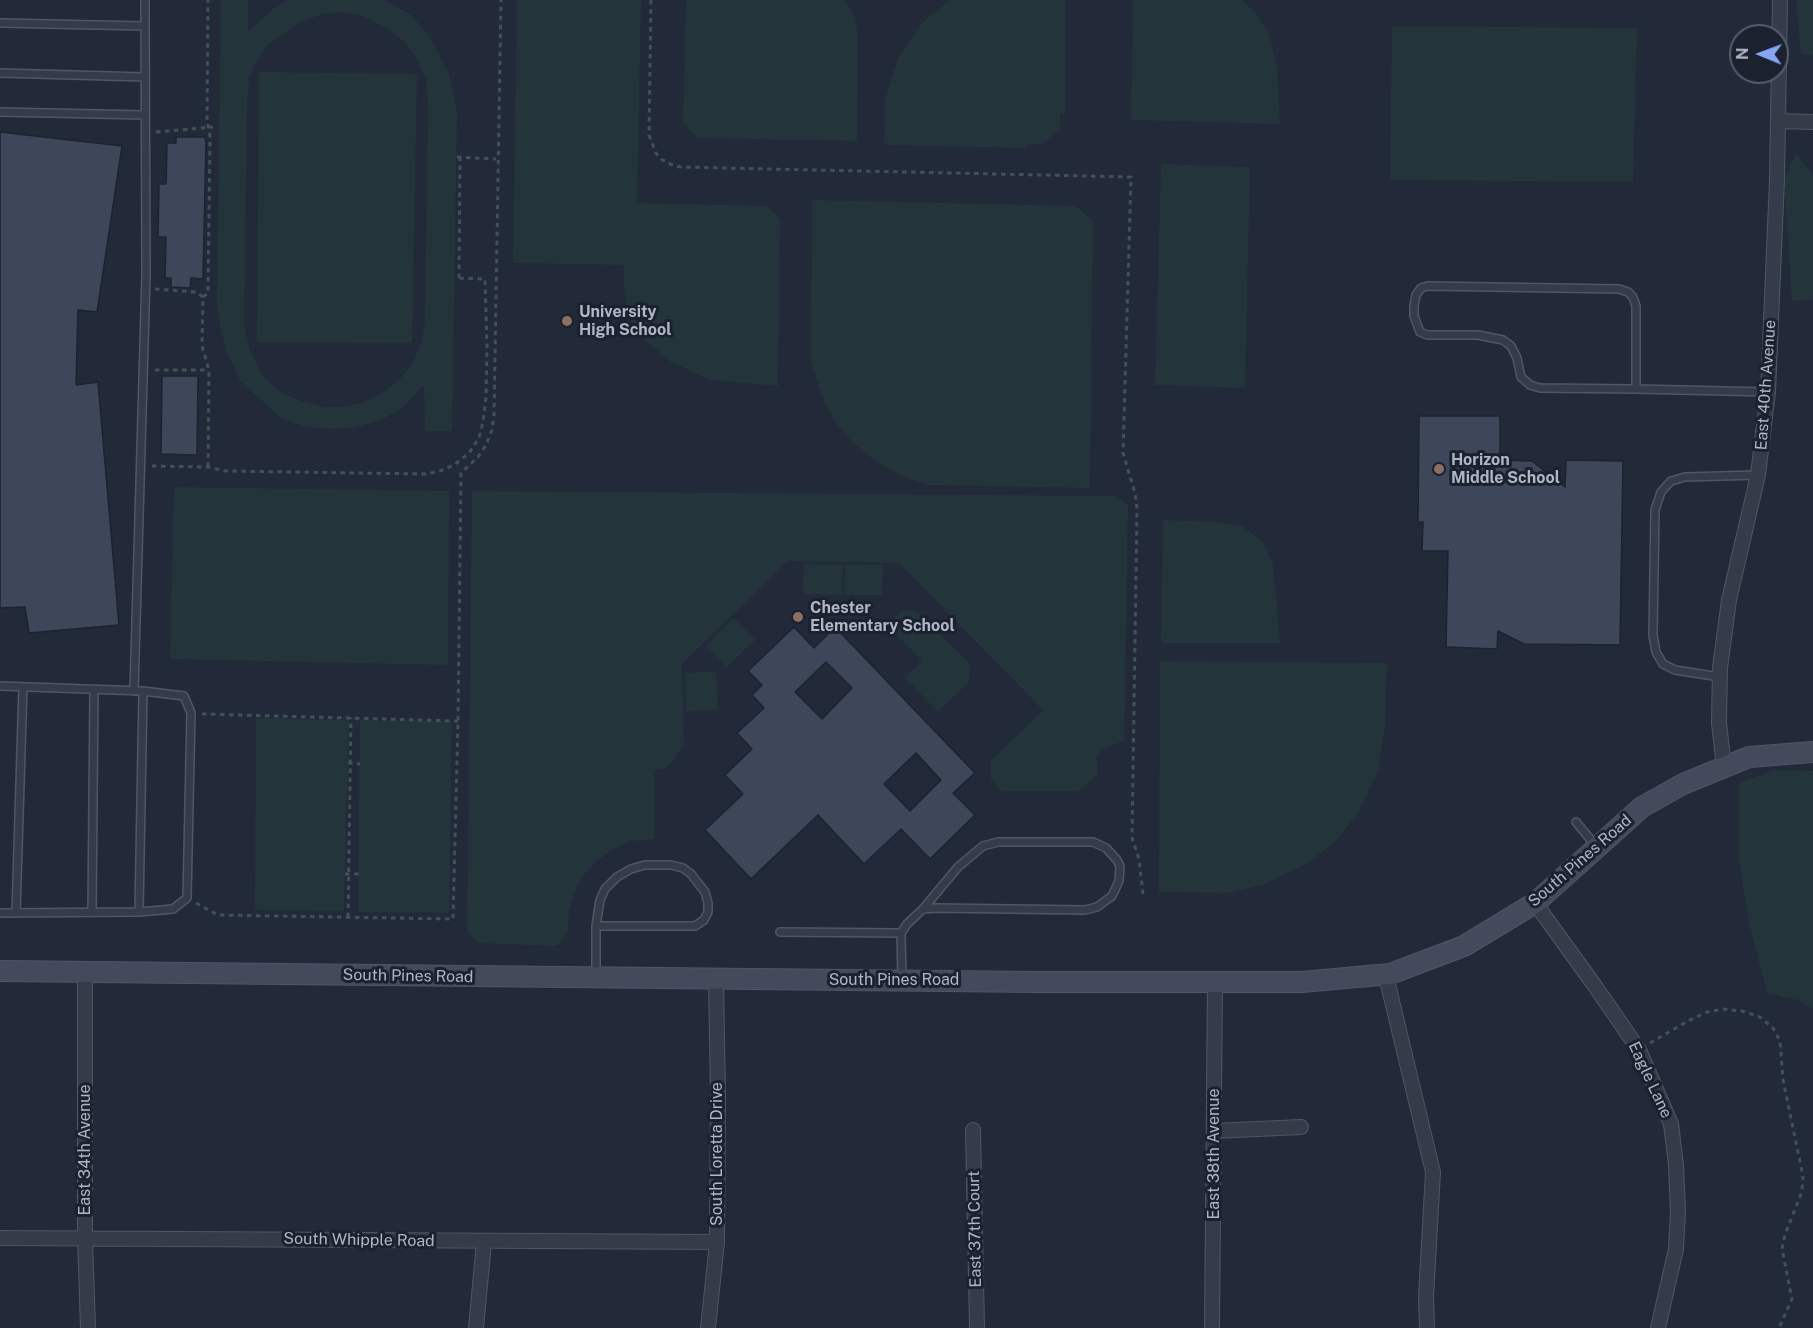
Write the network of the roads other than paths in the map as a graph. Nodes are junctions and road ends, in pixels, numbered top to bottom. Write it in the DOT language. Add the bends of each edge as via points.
graph roads {
  1 [pos="145,0"];
  2 [pos="1780,0"];
  3 [pos="0,23"];
  4 [pos="145,26"];
  5 [pos="0,73"];
  6 [pos="145,76"];
  7 [pos="0,112"];
  8 [pos="145,115"];
  9 [pos="1778,121"];
  10 [pos="1813,122"];
  11 [pos="1636,388"];
  12 [pos="1768,392"];
  13 [pos="1758,475"];
  14 [pos="1720,677"];
  15 [pos="0,686"];
  16 [pos="23,687"];
  17 [pos="94,690"];
  18 [pos="134,691"];
  19 [pos="143,691"];
  20 [pos="1813,752"];
  21 [pos="1724,767"];
  22 [pos="1576,822"];
  23 [pos="1597,847"];
  24 [pos="1535,903"];
  25 [pos="924,909"];
  26 [pos="139,912"];
  27 [pos="0,913"];
  28 [pos="16,913"];
  29 [pos="92,913"];
  30 [pos="596,926"];
  31 [pos="780,932"];
  32 [pos="901,933"];
  33 [pos="0,971"];
  34 [pos="85,972"];
  35 [pos="1390,974"];
  36 [pos="596,978"];
  37 [pos="716,979"];
  38 [pos="902,981"];
  39 [pos="1215,981"];
  40 [pos="1301,1127"];
  41 [pos="973,1130"];
  42 [pos="1214,1131"];
  43 [pos="0,1238"];
  44 [pos="85,1238"];
  45 [pos="484,1242"];
  46 [pos="717,1242"];
  47 [pos="88,1328"];
  48 [pos="476,1328"];
  49 [pos="708,1328"];
  50 [pos="976,1328"];
  51 [pos="1212,1328"];
  52 [pos="1427,1328"];
  53 [pos="1658,1328"];
  1 -- 4 [label="lane"];
  2 -- 9 [label="street, East 40th Avenue"];
  3 -- 4 [label="lane"];
  4 -- 6 [label="lane"];
  5 -- 6 [label="lane"];
  6 -- 8 [label="lane"];
  7 -- 8 [label="lane"];
  8 -- 18 [label="lane" via="146,275"];
  9 -- 10 [label="street"];
  9 -- 12 [label="street, East 40th Avenue"];
  11 -- 11 [label="lane" via="1636,306 1628,292 1428,286 1416,295 1414,316 1420,332 1503,340 1512,346 1521,376 1530,385"];
  11 -- 12 [label="lane"];
  12 -- 13 [label="street, East 40th Avenue"];
  13 -- 14 [label="street, East 40th Avenue" via="1729,600"];
  13 -- 14 [label="lane" via="1685,477 1671,481 1661,492 1655,510 1656,651 1663,664 1675,670"];
  14 -- 21 [label="street, East 40th Avenue" via="1719,723"];
  15 -- 16 [label="lane"];
  16 -- 17 [label="lane"];
  16 -- 28 [label="lane"];
  17 -- 18 [label="lane"];
  17 -- 29 [label="lane"];
  18 -- 19 [label="lane"];
  19 -- 26 [label="lane"];
  19 -- 26 [label="lane" via="184,696 191,713 187,898 173,909"];
  20 -- 21 [label="street, South Pines Road" via="1749,757"];
  21 -- 23 [label="street, South Pines Road" via="1642,807"];
  22 -- 23 [label="lane"];
  23 -- 24 [label="street, South Pines Road"];
  24 -- 35 [label="street, South Pines Road" via="1464,946"];
  24 -- 53 [label="street, Eagle Lane" via="1639,1050 1671,1124 1678,1212 1676,1249"];
  25 -- 25 [label="lane" via="958,867 983,846 998,842 1093,842 1106,848 1120,866 1119,882 1112,896 1085,910"];
  25 -- 32 [label="lane"];
  26 -- 29 [label="lane"];
  27 -- 28 [label="lane"];
  28 -- 29 [label="lane"];
  30 -- 30 [label="lane" via="605,889 617,876 645,865 683,868 705,892 708,903 704,920 695,926"];
  30 -- 36 [label="lane"];
  31 -- 32 [label="lane"];
  32 -- 38 [label="lane"];
  33 -- 34 [label="street, South Pines Road"];
  34 -- 36 [label="street, South Pines Road"];
  34 -- 44 [label="street, East 34th Avenue"];
  35 -- 39 [label="street, South Pines Road" via="1302,982"];
  35 -- 52 [label="street" via="1386,976 1433,1172"];
  36 -- 37 [label="street, South Pines Road"];
  37 -- 38 [label="street, South Pines Road"];
  37 -- 46 [label="street, South Loretta Drive"];
  38 -- 39 [label="street, South Pines Road"];
  39 -- 42 [label="street, East 38th Avenue"];
  40 -- 42 [label="street"];
  41 -- 50 [label="street, East 37th Court"];
  42 -- 51 [label="street, East 38th Avenue"];
  43 -- 44 [label="street, South Whipple Road"];
  44 -- 45 [label="street, South Whipple Road"];
  44 -- 47 [label="street, East 34th Avenue"];
  45 -- 46 [label="street, South Whipple Road"];
  45 -- 48 [label="street"];
  46 -- 49 [label="street, South Loretta Drive"];
}
